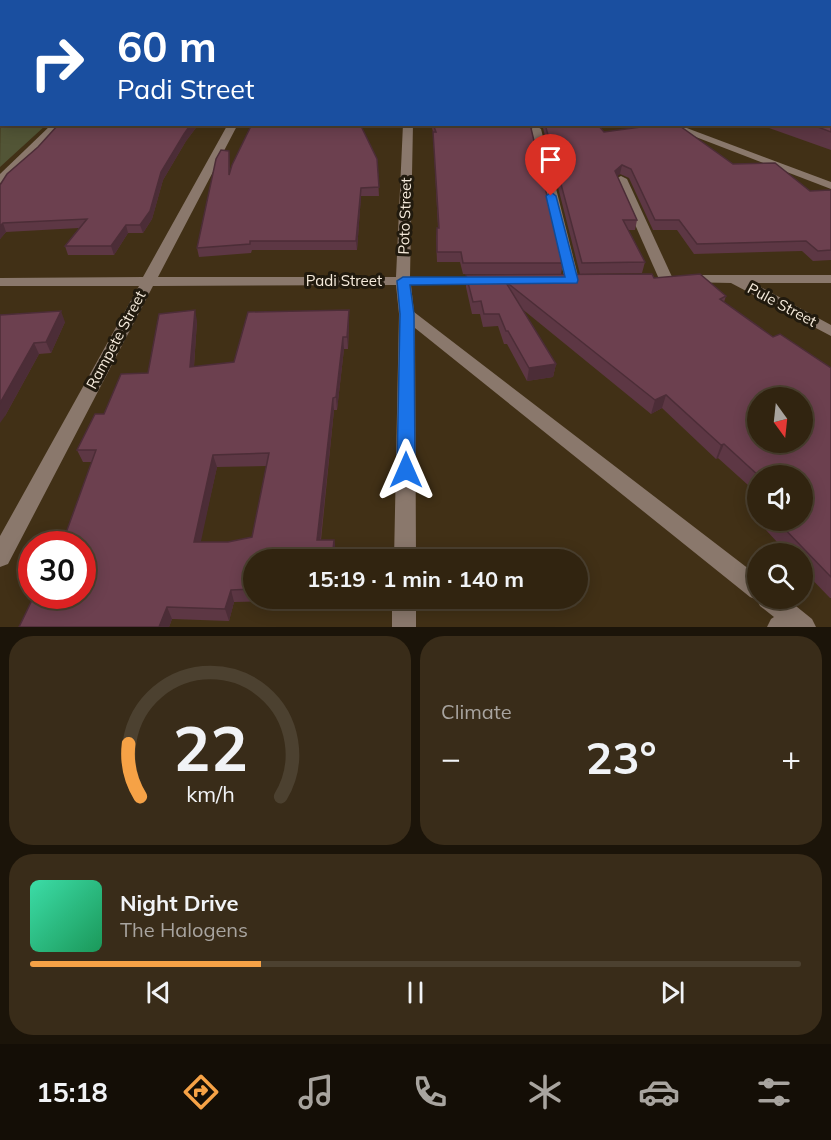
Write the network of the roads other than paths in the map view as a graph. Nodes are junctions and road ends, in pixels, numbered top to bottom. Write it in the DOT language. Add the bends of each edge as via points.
graph roads {
  1 [pos="56,126"];
  2 [pos="232,126"];
  3 [pos="408,126"];
  4 [pos="671,126"];
  5 [pos="536,129"];
  6 [pos="621,179"];
  7 [pos="0,180"];
  8 [pos="831,186"];
  9 [pos="733,279"];
  10 [pos="831,279"];
  11 [pos="572,280"];
  12 [pos="403,281"];
  13 [pos="505,281"];
  14 [pos="0,282"];
  15 [pos="147,282"];
  16 [pos="407,314"];
  17 [pos="831,331"];
  18 [pos="405,549"];
  19 [pos="0,557"];
  20 [pos="747,581"];
  21 [pos="404,609"];
  22 [pos="779,609"];
  23 [pos="794,625"];
  24 [pos="404,627"];
  1 -- 7 [label="street"];
  2 -- 15 [label="street, Rampete Street"];
  3 -- 12 [label="street, Poto Street"];
  4 -- 8 [label="street"];
  5 -- 11 [label="street"];
  6 -- 9 [label="street" via="660,279"];
  9 -- 10 [label="street"];
  9 -- 17 [label="street, Pule Street"];
  12 -- 13 [label="street, Padi Street"];
  12 -- 15 [label="street, Padi Street"];
  12 -- 16 [label="street, Poto Street"];
  14 -- 15 [label="street, Padi Street"];
  15 -- 19 [label="street, Rampete Street"];
  16 -- 18 [label="street, Poto Street"];
  16 -- 20 [label="street"];
  21 -- 24 [label="street"];
  22 -- 23 [label="street"];
}
